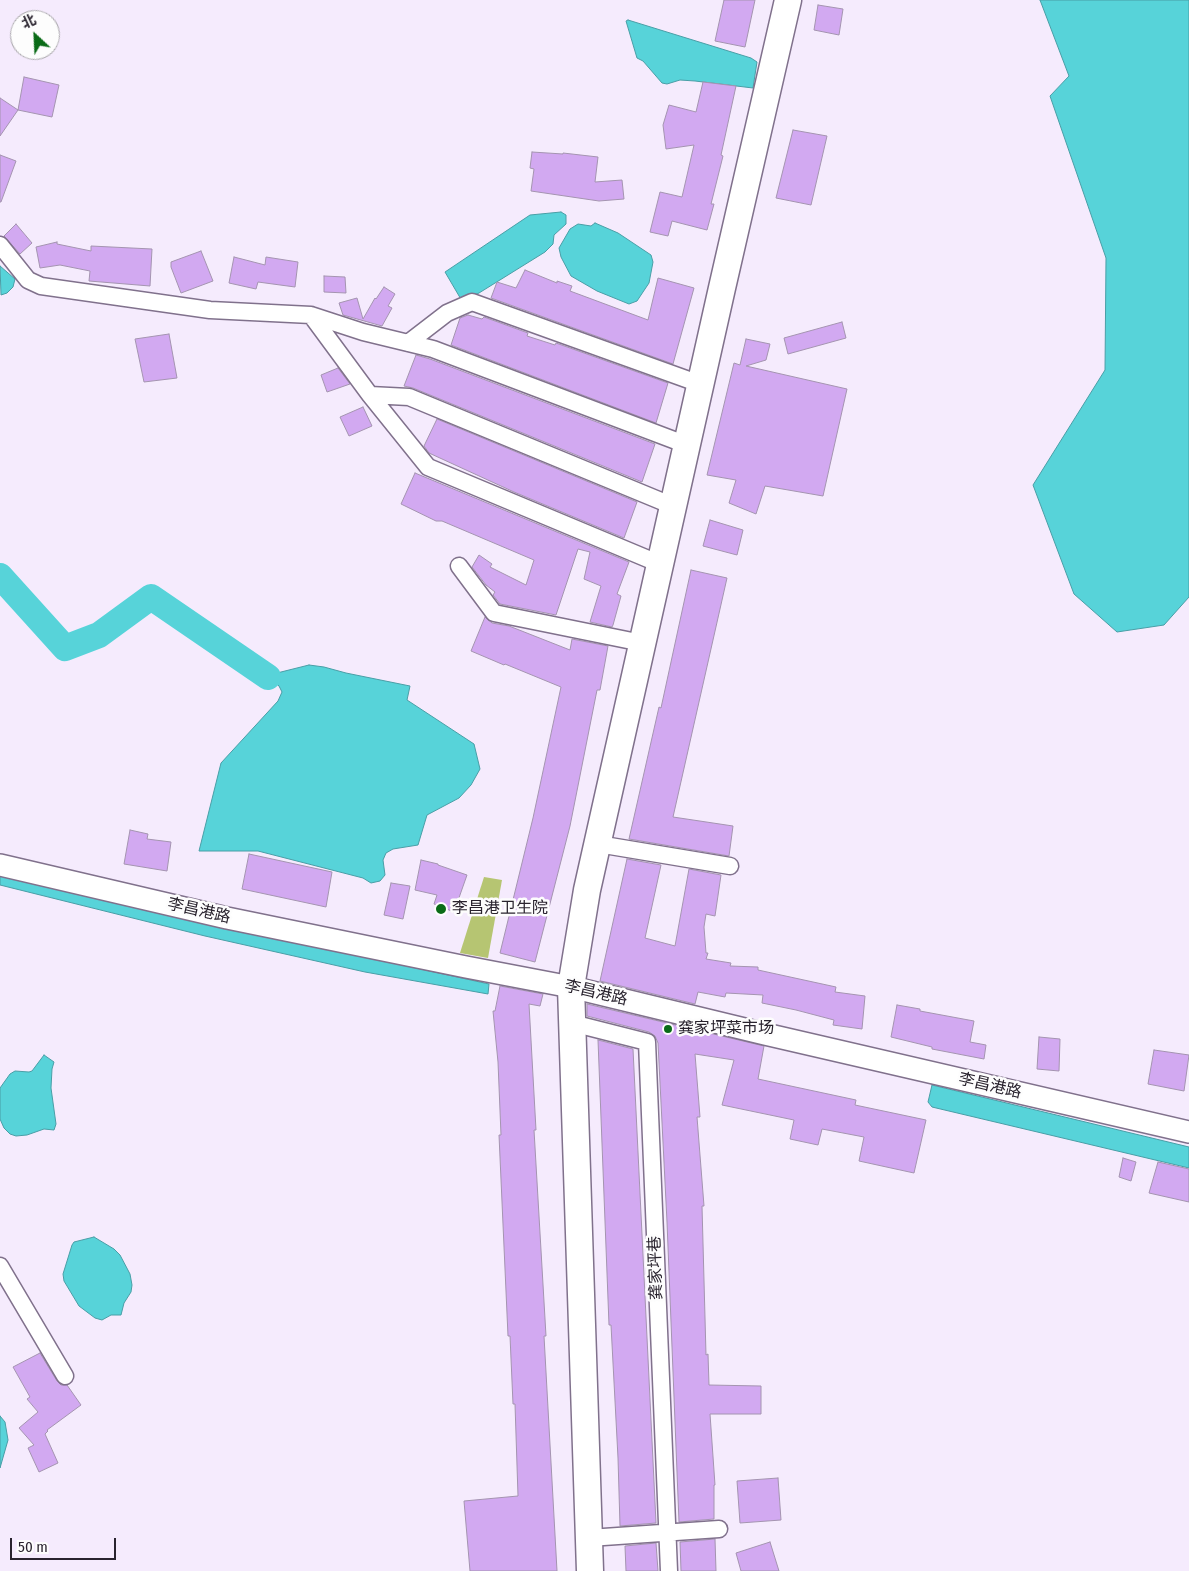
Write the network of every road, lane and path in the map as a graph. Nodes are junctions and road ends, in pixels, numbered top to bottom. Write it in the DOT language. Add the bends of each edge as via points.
graph roads {
  1 [pos="788,0"];
  2 [pos="0,245"];
  3 [pos="311,315"];
  4 [pos="408,343"];
  5 [pos="700,384"];
  6 [pos="370,395"];
  7 [pos="687,445"];
  8 [pos="673,506"];
  9 [pos="660,564"];
  10 [pos="459,566"];
  11 [pos="642,643"];
  12 [pos="598,844"];
  13 [pos="0,865"];
  14 [pos="730,866"];
  15 [pos="571,986"];
  16 [pos="572,1023"];
  17 [pos="1189,1132"];
  18 [pos="0,1266"];
  19 [pos="65,1376"];
  20 [pos="719,1529"];
  21 [pos="667,1532"];
  22 [pos="589,1538"];
  23 [pos="590,1571"];
  24 [pos="669,1571"];
  1 -- 5 [label="main road"];
  2 -- 3 [label="street" via="28,280 41,286 210,310"];
  3 -- 4 [label="street"];
  3 -- 6 [label="street"];
  4 -- 5 [label="street" via="446,313 472,302"];
  4 -- 7 [label="street" via="433,349"];
  5 -- 7 [label="main road"];
  6 -- 8 [label="street" via="409,397"];
  6 -- 9 [label="street" via="428,467"];
  7 -- 8 [label="main road"];
  8 -- 9 [label="main road"];
  9 -- 11 [label="main road"];
  10 -- 11 [label="street" via="494,612"];
  11 -- 12 [label="main road"];
  12 -- 14 [label="street"];
  12 -- 15 [label="main road"];
  13 -- 15 [label="street, 李昌港路" via="227,918"];
  15 -- 16 [label="main road"];
  15 -- 17 [label="street, 李昌港路"];
  16 -- 21 [label="street, 龚家坪巷" via="647,1042"];
  16 -- 22 [label="main road"];
  18 -- 19 [label="street"];
  20 -- 21 [label="street"];
  21 -- 22 [label="street"];
  21 -- 24 [label="street, 龚家坪巷"];
  22 -- 23 [label="main road"];
}
